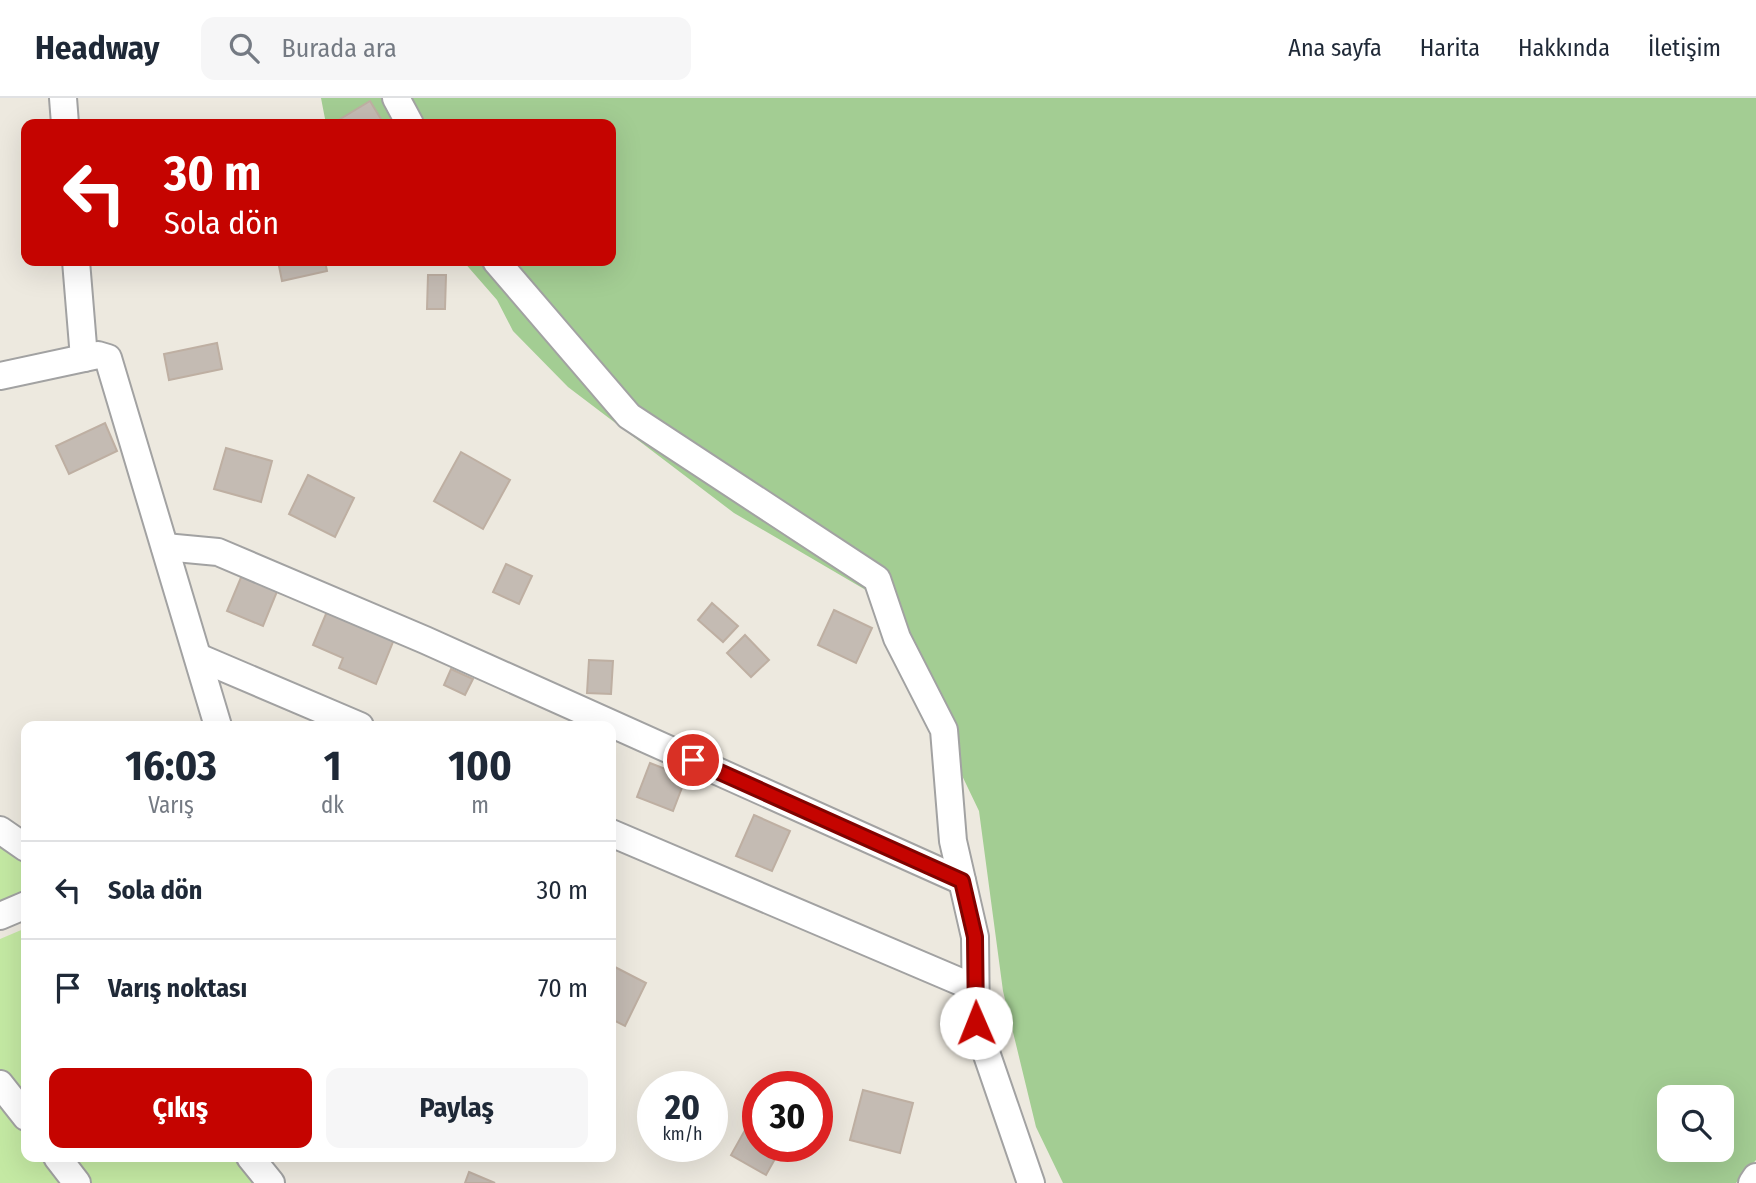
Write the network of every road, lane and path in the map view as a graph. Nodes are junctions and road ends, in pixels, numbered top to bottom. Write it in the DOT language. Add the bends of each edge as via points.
graph roads {
  1 [pos="63,98"];
  2 [pos="396,98"];
  3 [pos="65,119"];
  4 [pos="407,119"];
  5 [pos="76,266"];
  6 [pos="500,266"];
  7 [pos="84,358"];
  8 [pos="0,376"];
  9 [pos="165,547"];
  10 [pos="198,657"];
  11 [pos="217,721"];
  12 [pos="348,721"];
  13 [pos="605,721"];
  14 [pos="616,726"];
  15 [pos="0,830"];
  16 [pos="616,835"];
  17 [pos="21,845"];
  18 [pos="0,852"];
  19 [pos="21,866"];
  20 [pos="962,881"];
  21 [pos="21,907"];
  22 [pos="0,916"];
  23 [pos="975,988"];
  24 [pos="0,1084"];
  25 [pos="21,1111"];
  26 [pos="61,1162"];
  27 [pos="254,1162"];
  28 [pos="1756,1177"];
  29 [pos="78,1183"];
  30 [pos="271,1183"];
  31 [pos="1031,1183"];
  32 [pos="1752,1183"];
  1 -- 3 [label="street"];
  2 -- 4 [label="street"];
  5 -- 7 [label="street"];
  6 -- 20 [label="street" via="629,416 877,579 897,638 944,730 953,841"];
  7 -- 8 [label="street"];
  7 -- 9 [label="street" via="101,354 110,361"];
  9 -- 10 [label="street"];
  9 -- 13 [label="street" via="218,552"];
  10 -- 11 [label="street"];
  10 -- 12 [label="street"];
  14 -- 20 [label="street"];
  15 -- 17 [label="street"];
  16 -- 23 [label="street"];
  18 -- 19 [label="street"];
  20 -- 23 [label="street" via="975,937"];
  21 -- 22 [label="street"];
  23 -- 31 [label="street" via="976,1023"];
  24 -- 25 [label="street"];
  26 -- 29 [label="street"];
  27 -- 30 [label="street"];
  28 -- 32 [label="street"];
}
